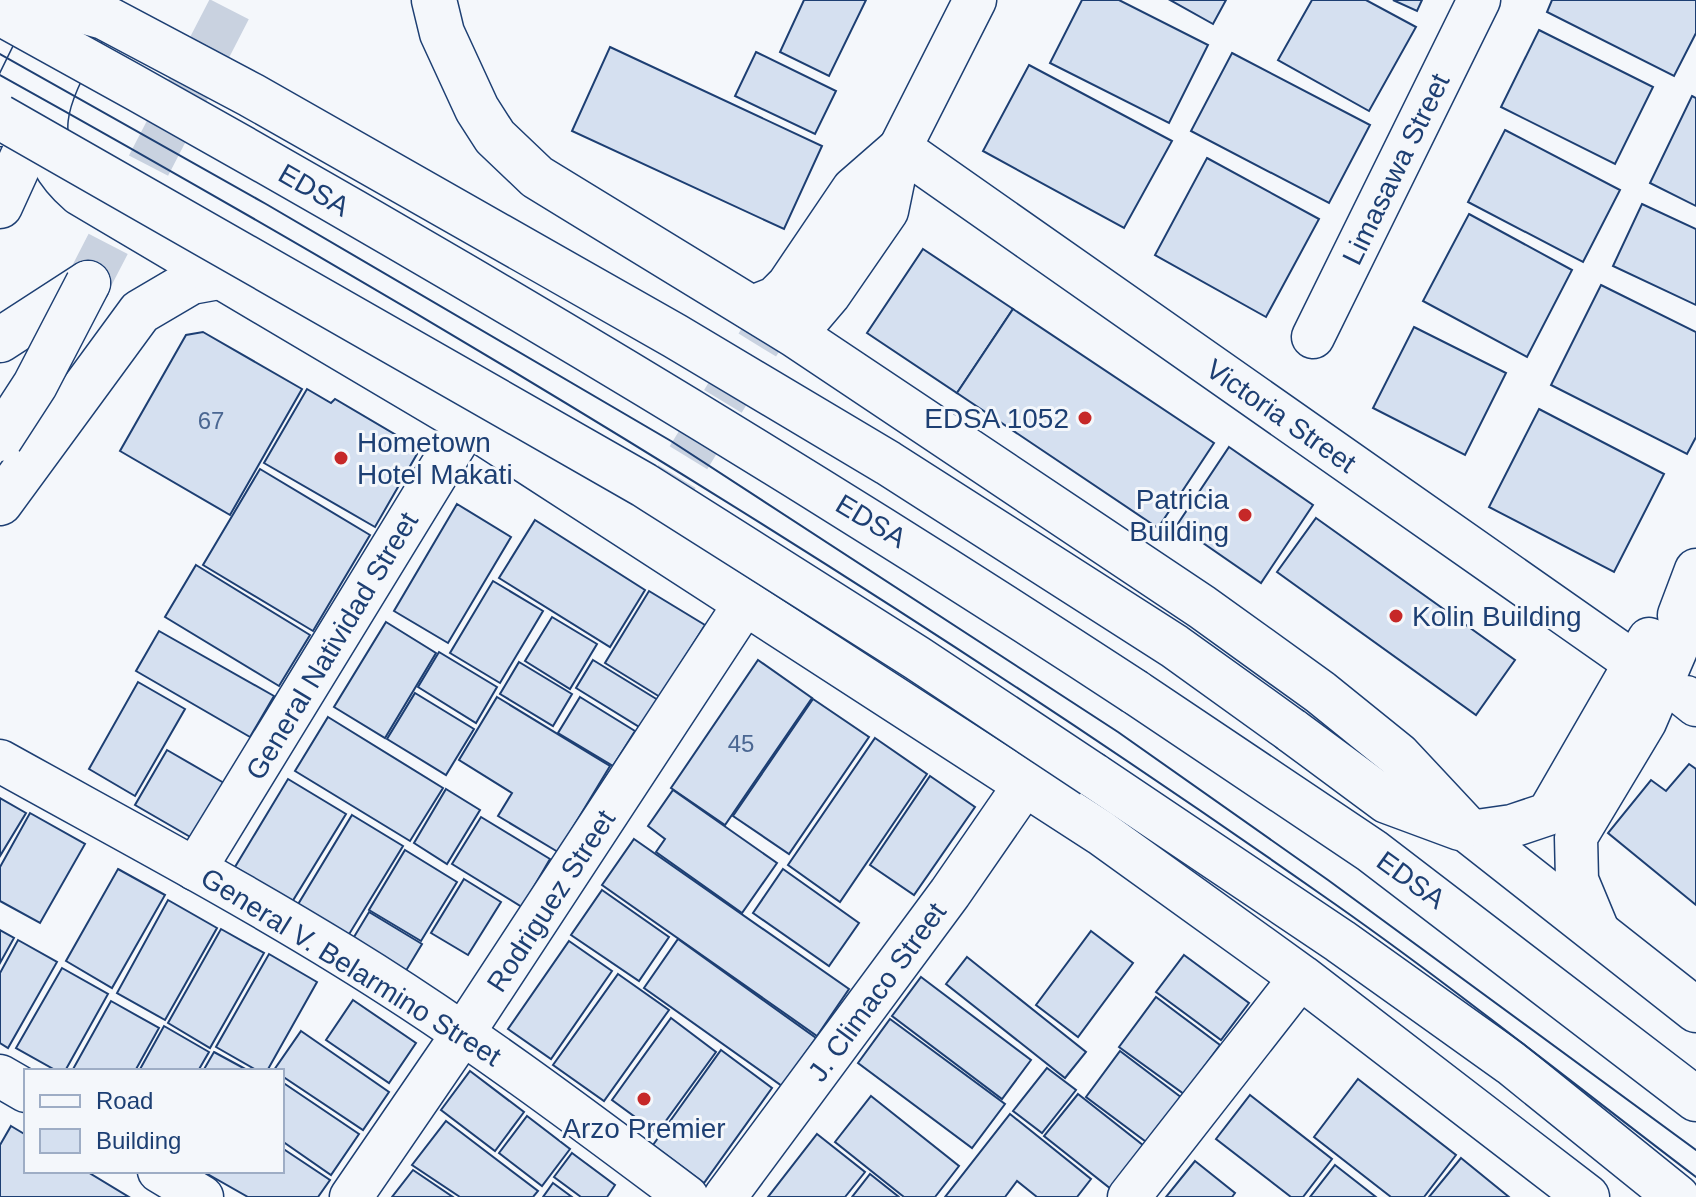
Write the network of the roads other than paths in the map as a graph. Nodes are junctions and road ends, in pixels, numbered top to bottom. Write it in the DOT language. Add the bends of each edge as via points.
graph roads {
  1 [pos="43,0"];
  2 [pos="62,0"];
  3 [pos="98,0"];
  4 [pos="434,0"];
  5 [pos="975,0"];
  6 [pos="1479,0"];
  7 [pos="0,13"];
  8 [pos="50,93"];
  9 [pos="0,117"];
  10 [pos="0,124"];
  11 [pos="900,148"];
  12 [pos="0,206"];
  13 [pos="224,276"];
  14 [pos="772,331"];
  15 [pos="1313,337"];
  16 [pos="0,340"];
  17 [pos="0,389"];
  18 [pos="468,423"];
  19 [pos="0,439"];
  20 [pos="48,439"];
  21 [pos="0,503"];
  22 [pos="1696,570"];
  23 [pos="746,602"];
  24 [pos="1670,687"];
  25 [pos="0,761"];
  26 [pos="1026,783"];
  27 [pos="1470,832"];
  28 [pos="195,869"];
  29 [pos="1599,933"];
  30 [pos="1301,977"];
  31 [pos="1696,1010"];
  32 [pos="462,1035"];
  33 [pos="0,1076"];
  34 [pos="24,1090"];
  35 [pos="1696,1099"];
  36 [pos="162,1173"];
  37 [pos="1574,1193"];
  38 [pos="202,1197"];
  39 [pos="351,1197"];
  40 [pos="687,1197"];
  41 [pos="725,1197"];
  42 [pos="1129,1197"];
  43 [pos="1677,1197"];
  1 -- 27 [label="main road, bridge" via="104,17 171,52 675,336 901,471 1174,646 1387,801"];
  2 -- 10 [label="main road, bridge"];
  3 -- 8 [label="main road"];
  4 -- 14 [label="main road" via="442,33 471,97 495,137 517,160"];
  5 -- 11 [label="street"];
  6 -- 15 [label="street, Limasawa Street"];
  7 -- 35 [label="main road, EDSA, bridge" via="280,170 891,532 1372,851"];
  8 -- 12 [label="main road"];
  8 -- 13 [label="main road" via="43,131 48,156 61,177"];
  9 -- 43 [label="main road, bridge" via="644,485 1340,941 1499,1054"];
  11 -- 14 [label="street" via="887,211 829,295"];
  11 -- 24 [label="street, Victoria Street"];
  13 -- 18 [label="main road"];
  13 -- 20 [label="main road" via="191,282 140,312"];
  14 -- 27 [label="main road" via="1202,607 1398,755"];
  16 -- 19 [label="main road, bridge" via="88,283"];
  17 -- 20 [label="main road" via="25,398 40,415"];
  18 -- 23 [label="main road" via="660,531"];
  18 -- 28 [label="street, General Natividad Street"];
  20 -- 21 [label="main road"];
  22 -- 24 [label="street" via="1679,615 1658,624"];
  23 -- 26 [label="main road"];
  23 -- 32 [label="street, Rodriguez Street"];
  24 -- 27 [label="street" via="1548,814"];
  24 -- 29 [label="street" via="1576,837 1577,880"];
  25 -- 28 [label="street, General V. Belarmino Street"];
  26 -- 30 [label="main road"];
  26 -- 41 [label="street, J. Climaco Street"];
  27 -- 29 [label="main road"];
  28 -- 32 [label="street, General V. Belarmino Street" via="346,957"];
  29 -- 31 [label="main road"];
  30 -- 37 [label="main road"];
  30 -- 42 [label="street"];
  32 -- 39 [label="street, Rodriguez Street"];
  32 -- 40 [label="street, General V. Belarmino Street"];
  33 -- 34 [label="street"];
  36 -- 38 [label="street"];
}
